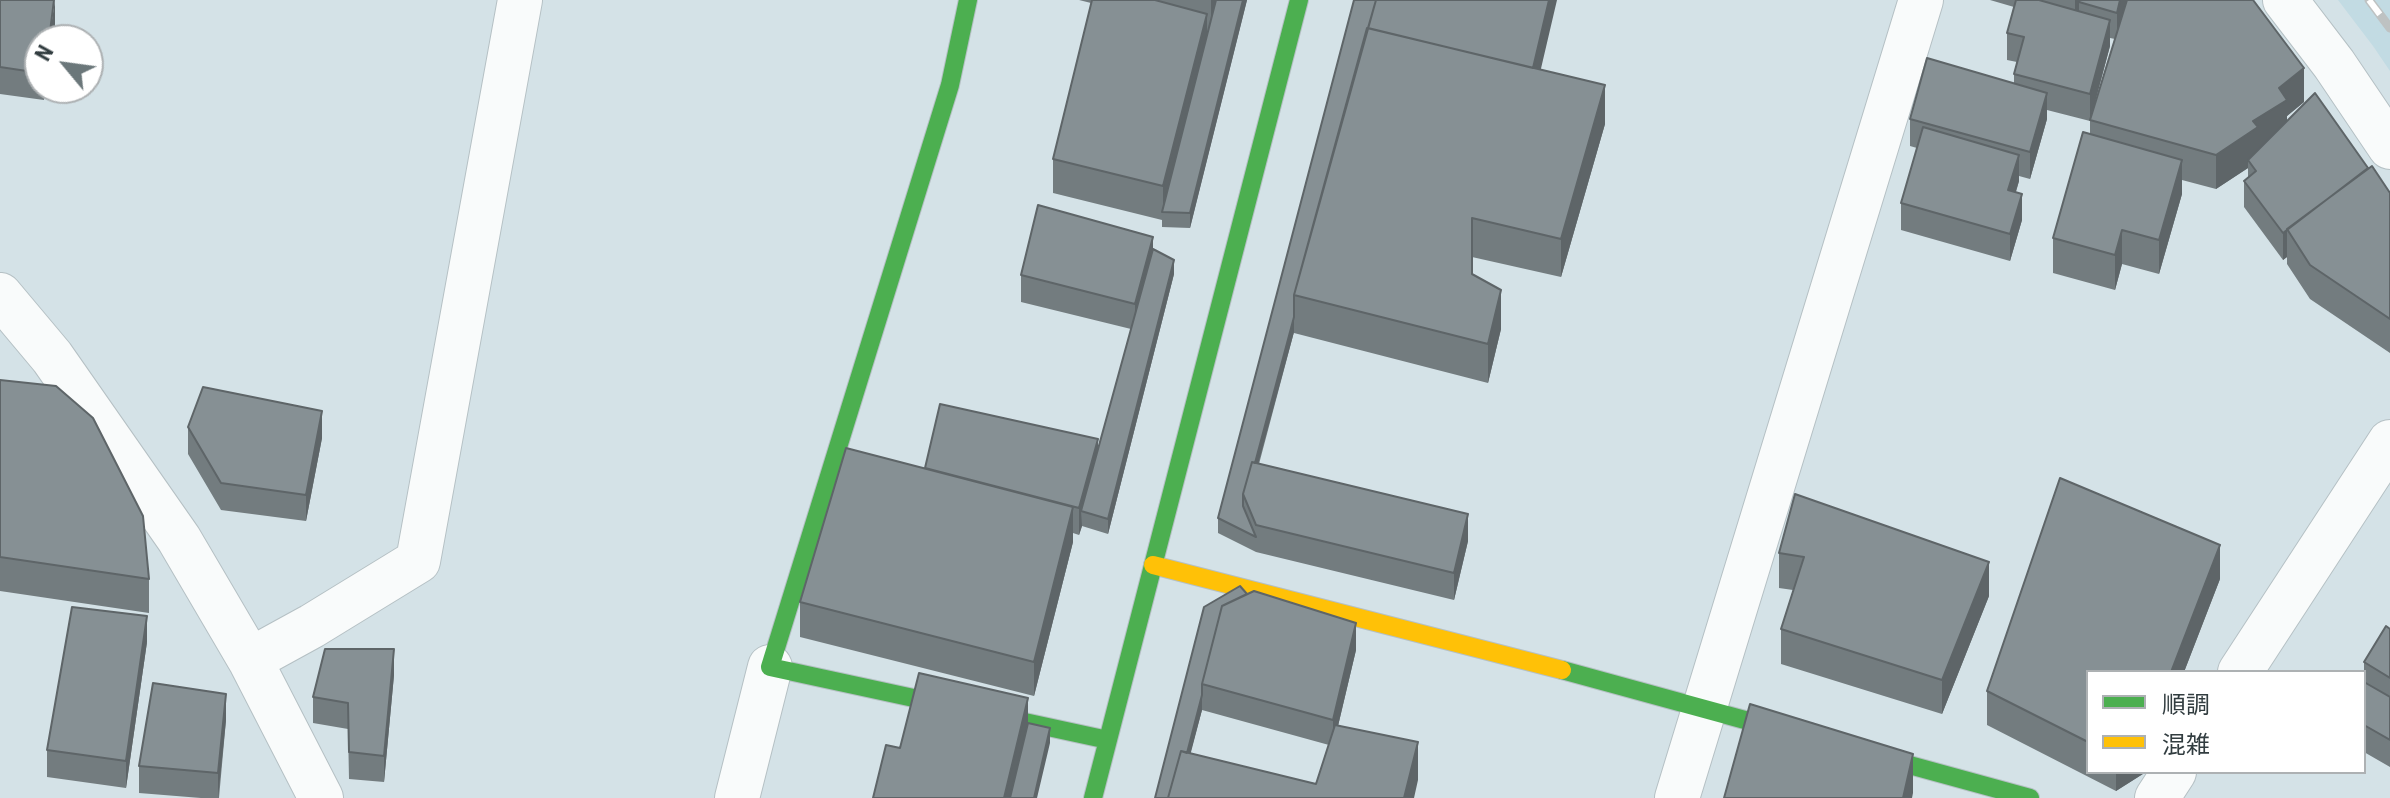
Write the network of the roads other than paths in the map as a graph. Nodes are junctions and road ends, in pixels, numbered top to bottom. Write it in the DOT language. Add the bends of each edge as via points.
graph roads {
  1 [pos="520,0"];
  2 [pos="968,0"];
  3 [pos="1299,0"];
  4 [pos="1921,0"];
  5 [pos="2285,0"];
  6 [pos="2390,147"];
  7 [pos="0,295"];
  8 [pos="2390,442"];
  9 [pos="1153,565"];
  10 [pos="250,660"];
  11 [pos="770,667"];
  12 [pos="2241,670"];
  13 [pos="1704,708"];
  14 [pos="1108,740"];
  15 [pos="2173,774"];
  16 [pos="321,798"];
  17 [pos="737,798"];
  18 [pos="1093,798"];
  19 [pos="1677,798"];
  20 [pos="2030,798"];
  21 [pos="2157,798"];
  1 -- 10 [label="street" via="418,561"];
  2 -- 11 [label="street" via="950,85"];
  3 -- 9 [label="street"];
  4 -- 13 [label="street"];
  5 -- 6 [label="street"];
  7 -- 10 [label="street" via="52,357 179,539"];
  8 -- 12 [label="street"];
  9 -- 13 [label="street"];
  9 -- 14 [label="street"];
  10 -- 16 [label="street"];
  11 -- 14 [label="street"];
  11 -- 17 [label="street"];
  13 -- 19 [label="street"];
  13 -- 20 [label="street"];
  14 -- 18 [label="street"];
  15 -- 21 [label="street"];
}
